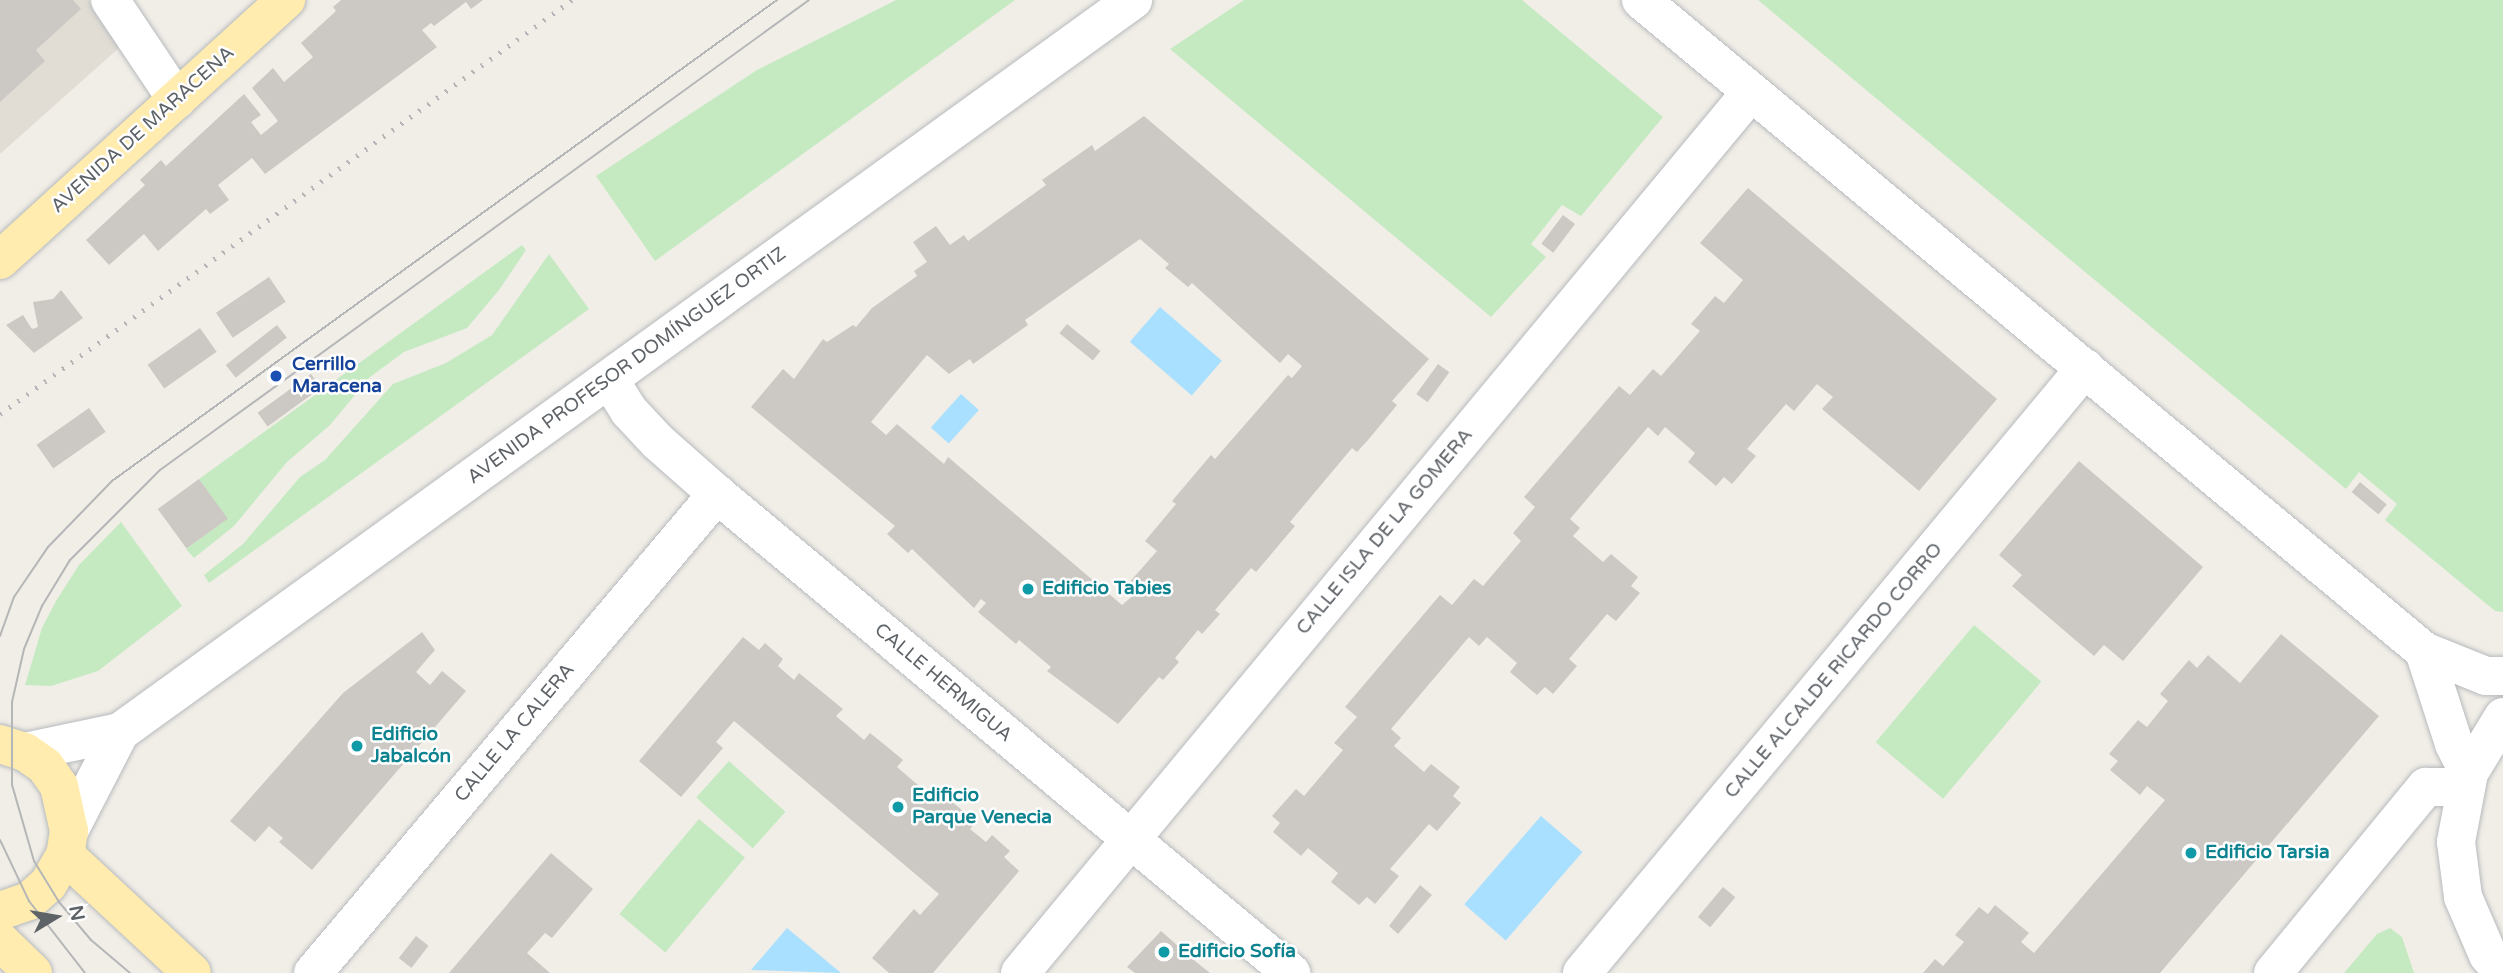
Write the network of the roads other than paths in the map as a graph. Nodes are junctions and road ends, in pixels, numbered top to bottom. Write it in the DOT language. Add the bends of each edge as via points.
graph roads {
  1 [pos="110,0"];
  2 [pos="286,0"];
  3 [pos="1133,0"];
  4 [pos="1641,0"];
  5 [pos="1751,92"];
  6 [pos="177,100"];
  7 [pos="0,260"];
  8 [pos="2085,368"];
  9 [pos="609,379"];
  10 [pos="717,494"];
  11 [pos="2424,651"];
  12 [pos="2503,676"];
  13 [pos="2503,717"];
  14 [pos="120,732"];
  15 [pos="13,748"];
  16 [pos="2467,780"];
  17 [pos="1130,839"];
  18 [pos="67,843"];
  19 [pos="0,911"];
  20 [pos="0,941"];
  21 [pos="2503,972"];
  22 [pos="33,973"];
  23 [pos="192,973"];
  24 [pos="313,973"];
  25 [pos="1020,973"];
  26 [pos="1291,973"];
  27 [pos="1582,973"];
  28 [pos="2273,973"];
  1 -- 6 [label="street"];
  2 -- 6 [label="main road, AVENIDA DE MARACENA"];
  3 -- 9 [label="street, AVENIDA PROFESOR DOMÍNGUEZ ORTIZ"];
  4 -- 5 [label="street"];
  5 -- 8 [label="street"];
  5 -- 17 [label="street, CALLE ISLA DE LA GOMERA"];
  6 -- 7 [label="main road, AVENIDA DE MARACENA"];
  8 -- 11 [label="street"];
  8 -- 27 [label="street, CALLE ALCALDE RICARDO CORRO"];
  9 -- 10 [label="street, CALLE HERMIGUA" via="629,411 658,442"];
  9 -- 14 [label="street, AVENIDA PROFESOR DOMÍNGUEZ ORTIZ"];
  10 -- 17 [label="street, CALLE HERMIGUA"];
  10 -- 24 [label="street, CALLE LA CALERA"];
  11 -- 12 [label="street" via="2486,676"];
  11 -- 16 [label="street"];
  13 -- 16 [label="street"];
  14 -- 15 [label="street, AVENIDA PROFESOR DOMÍNGUEZ ORTIZ"];
  14 -- 18 [label="street, AVENIDA PROFESOR DOMÍNGUEZ ORTIZ"];
  15 -- 18 [label="main road" via="45,766 59,786"];
  16 -- 21 [label="street" via="2456,842 2463,897 2488,955"];
  16 -- 28 [label="street" via="2426,787"];
  17 -- 25 [label="street, CALLE ISLA DE LA GOMERA"];
  17 -- 26 [label="street, CALLE HERMIGUA"];
  18 -- 19 [label="main road" via="48,884 29,901"];
  18 -- 23 [label="main road"];
  20 -- 22 [label="main road"];
}
